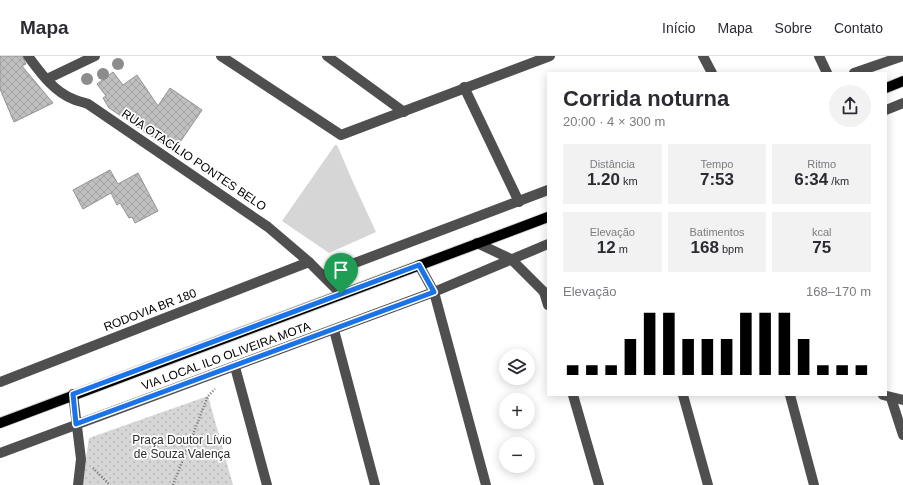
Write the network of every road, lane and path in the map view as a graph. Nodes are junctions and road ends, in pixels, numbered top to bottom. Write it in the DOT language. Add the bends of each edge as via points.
graph roads {
  1 [pos="28,56"];
  2 [pos="95,56"];
  3 [pos="221,56"];
  4 [pos="327,56"];
  5 [pos="550,56"];
  6 [pos="703,56"];
  7 [pos="819,56"];
  8 [pos="903,56"];
  9 [pos="711,72"];
  10 [pos="827,72"];
  11 [pos="857,72"];
  12 [pos="47,80"];
  13 [pos="903,81"];
  14 [pos="464,88"];
  15 [pos="887,88"];
  16 [pos="903,103"];
  17 [pos="887,110"];
  18 [pos="404,112"];
  19 [pos="547,190"];
  20 [pos="519,202"];
  21 [pos="547,216"];
  22 [pos="477,243"];
  23 [pos="547,244"];
  24 [pos="511,259"];
  25 [pos="309,262"];
  26 [pos="419,265"];
  27 [pos="323,275"];
  28 [pos="434,292"];
  29 [pos="546,292"];
  30 [pos="341,294"];
  31 [pos="334,330"];
  32 [pos="235,367"];
  33 [pos="0,382"];
  34 [pos="217,386"];
  35 [pos="73,394"];
  36 [pos="573,396"];
  37 [pos="683,396"];
  38 [pos="790,396"];
  39 [pos="887,396"];
  40 [pos="903,400"];
  41 [pos="12,418"];
  42 [pos="0,419"];
  43 [pos="0,422"];
  44 [pos="76,424"];
  45 [pos="903,435"];
  46 [pos="0,453"];
  47 [pos="81,459"];
  48 [pos="78,485"];
  49 [pos="110,485"];
  50 [pos="173,485"];
  51 [pos="267,485"];
  52 [pos="375,485"];
  53 [pos="486,485"];
  54 [pos="599,485"];
  55 [pos="708,485"];
  56 [pos="814,485"];
  1 -- 12 [label="street, RUA OTACÍLIO PONTES BELO"];
  2 -- 12 [label="street"];
  3 -- 18 [label="street" via="341,135"];
  4 -- 18 [label="street"];
  5 -- 14 [label="street"];
  6 -- 9 [label="street"];
  7 -- 10 [label="street"];
  8 -- 11 [label="street"];
  12 -- 25 [label="street, RUA OTACÍLIO PONTES BELO" via="74,100 88,104 268,227"];
  13 -- 15 [label="main road"];
  14 -- 18 [label="street"];
  14 -- 20 [label="street"];
  16 -- 17 [label="street"];
  19 -- 20 [label="street"];
  20 -- 27 [label="street"];
  21 -- 22 [label="main road"];
  22 -- 24 [label="street"];
  22 -- 26 [label="main road"];
  23 -- 24 [label="street, VIA LOCAL ILO OLIVEIRA MOTA"];
  24 -- 28 [label="street, VIA LOCAL ILO OLIVEIRA MOTA"];
  24 -- 29 [label="street"];
  25 -- 27 [label="street, RUA OTACÍLIO PONTES BELO"];
  25 -- 33 [label="street, RODOVIA BR 180"];
  26 -- 28 [label="street"];
  26 -- 30 [label="main road"];
  27 -- 30 [label="street, RUA OTACÍLIO PONTES BELO"];
  28 -- 31 [label="street, VIA LOCAL ILO OLIVEIRA MOTA"];
  28 -- 53 [label="street"];
  30 -- 35 [label="main road"];
  31 -- 32 [label="street, VIA LOCAL ILO OLIVEIRA MOTA"];
  31 -- 52 [label="street"];
  32 -- 44 [label="street, VIA LOCAL ILO OLIVEIRA MOTA"];
  32 -- 51 [label="street"];
  34 -- 50 [label="path" via="208,396"];
  35 -- 41 [label="main road"];
  35 -- 44 [label="street"];
  36 -- 54 [label="street"];
  37 -- 55 [label="street"];
  38 -- 56 [label="street"];
  39 -- 40 [label="street"];
  39 -- 45 [label="street"];
  41 -- 42 [label="main road"];
  41 -- 43 [label="main road"];
  44 -- 46 [label="street, VIA LOCAL ILO OLIVEIRA MOTA"];
  44 -- 47 [label="street"];
  47 -- 48 [label="street"];
  47 -- 49 [label="path"];
}
